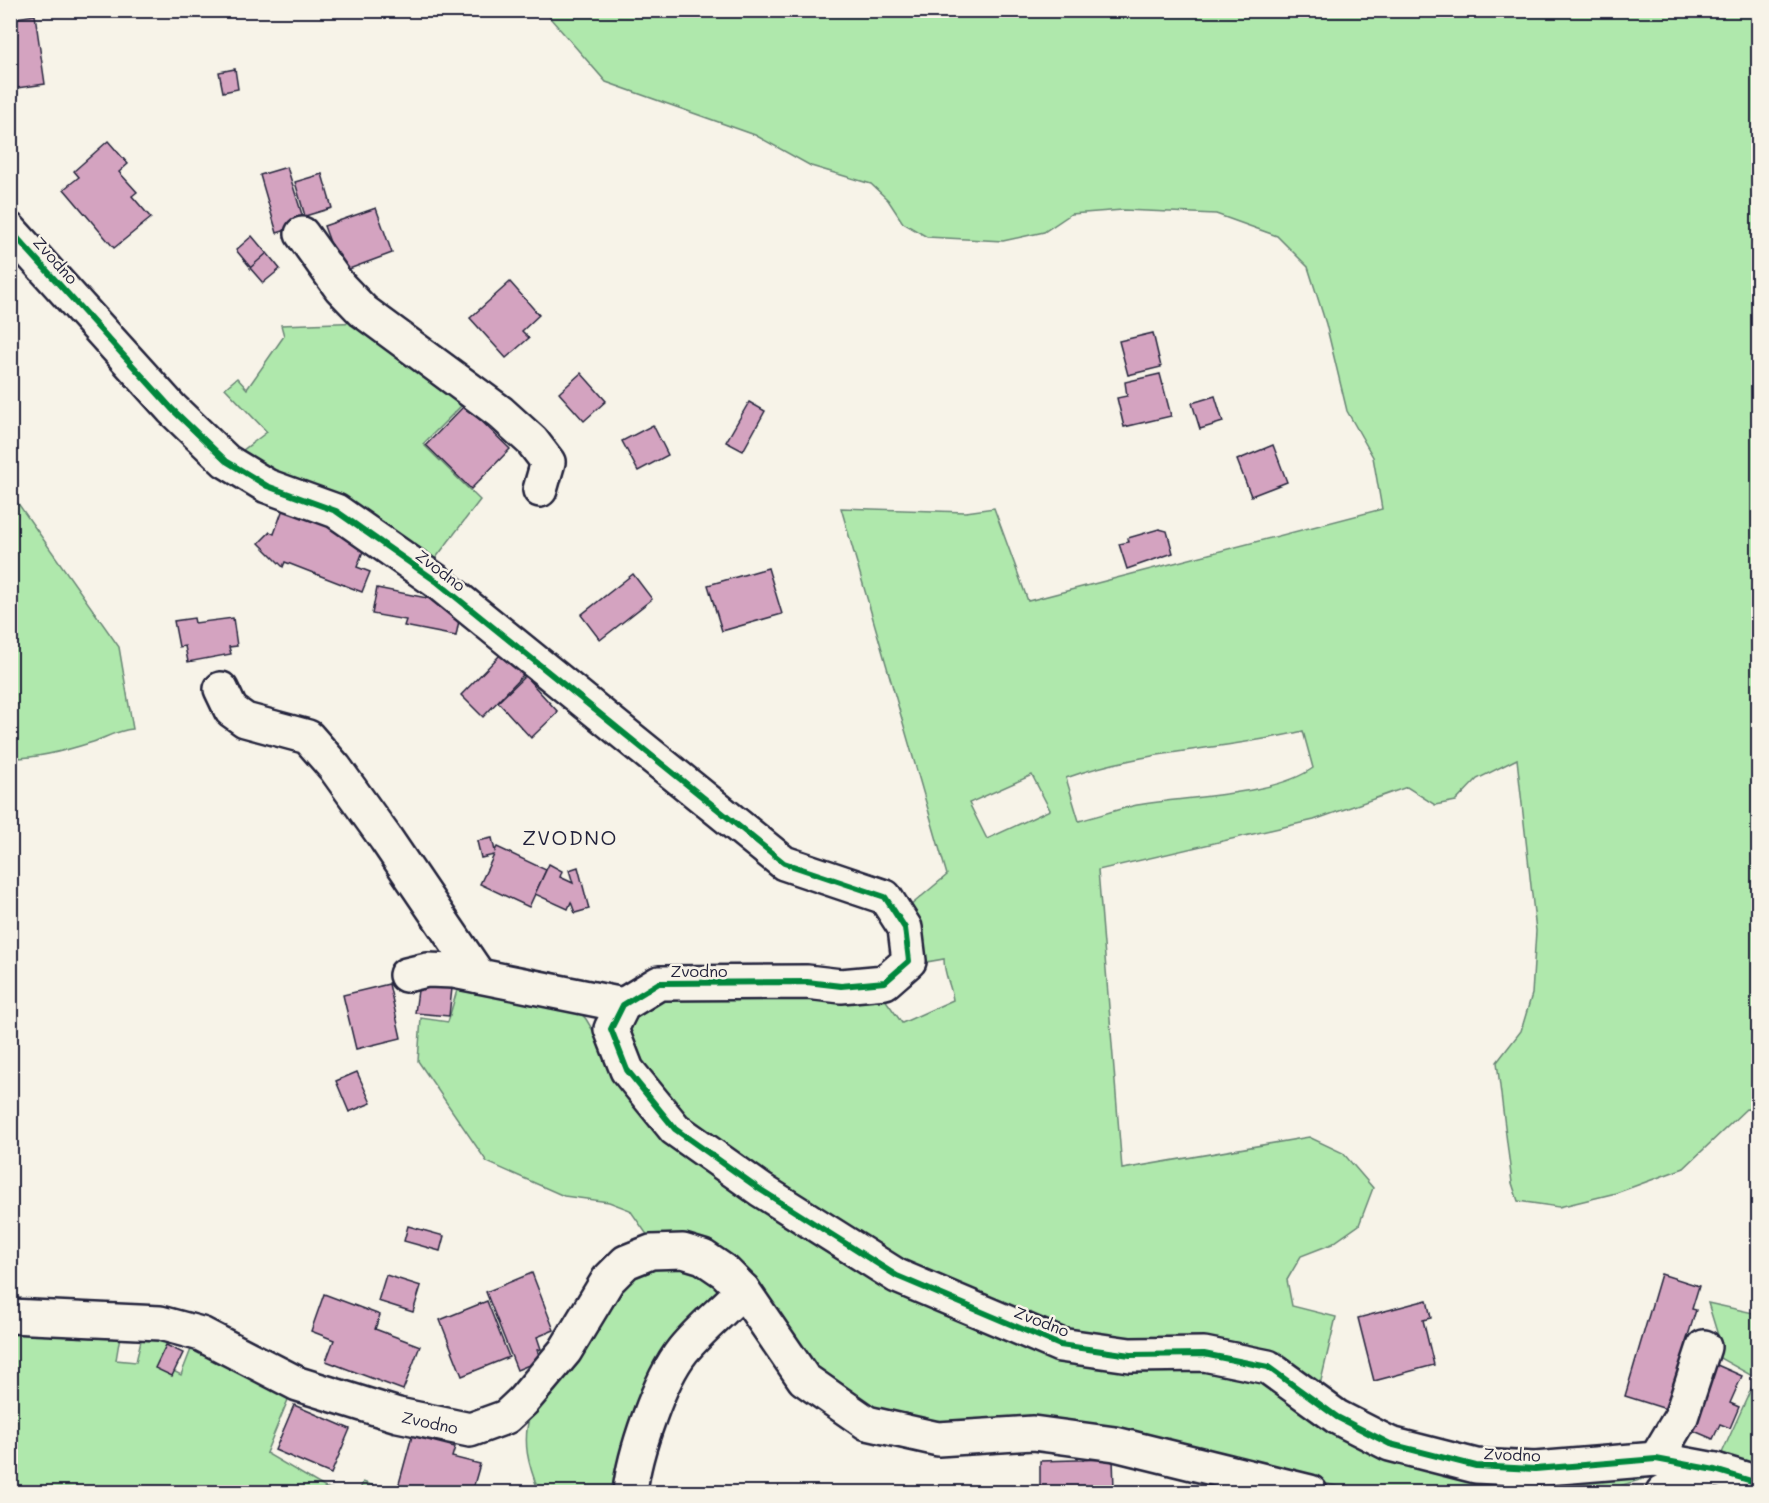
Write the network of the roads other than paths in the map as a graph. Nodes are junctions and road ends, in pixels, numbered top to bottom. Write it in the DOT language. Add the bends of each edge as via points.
graph roads {
  1 [pos="10,230"];
  2 [pos="302,234"];
  3 [pos="540,490"];
  4 [pos="221,689"];
  5 [pos="406,975"];
  6 [pos="479,976"];
  7 [pos="623,1005"];
  8 [pos="743,1290"];
  9 [pos="10,1316"];
  10 [pos="1704,1347"];
  11 [pos="1656,1459"];
  12 [pos="1715,1470"];
  13 [pos="1758,1483"];
  14 [pos="630,1492"];
  15 [pos="1311,1492"];
  16 [pos="1663,1492"];
  1 -- 7 [label="street, Zvodno" via="172,409 226,461 267,486 336,511 436,581 784,863 885,897 905,928 909,961 885,982 841,986 807,982 659,983"];
  2 -- 3 [label="street" via="363,312 500,412 532,441 548,462"];
  4 -- 6 [label="street" via="231,710 245,720 308,737 380,830"];
  5 -- 6 [label="street" via="427,970"];
  6 -- 7 [label="street"];
  7 -- 11 [label="street, Zvodno" via="611,1029 627,1070 675,1130 897,1276 1060,1345 1130,1355 1204,1354 1268,1367 1337,1417 1389,1444 1476,1466 1535,1469"];
  8 -- 9 [label="street, Zvodno" via="703,1257 683,1251 651,1252 626,1262 608,1280 566,1351 523,1401 506,1417 470,1430 398,1415 298,1384 201,1334 160,1323"];
  8 -- 14 [label="street" via="682,1350 652,1408"];
  8 -- 15 [label="street, Zvodno" via="804,1379 867,1423 938,1439 1033,1433 1115,1444"];
  10 -- 11 [label="street" via="1681,1418"];
  11 -- 12 [label="street, Zvodno"];
  12 -- 13 [label="street, Zvodno"];
  12 -- 16 [label="street"];
}
